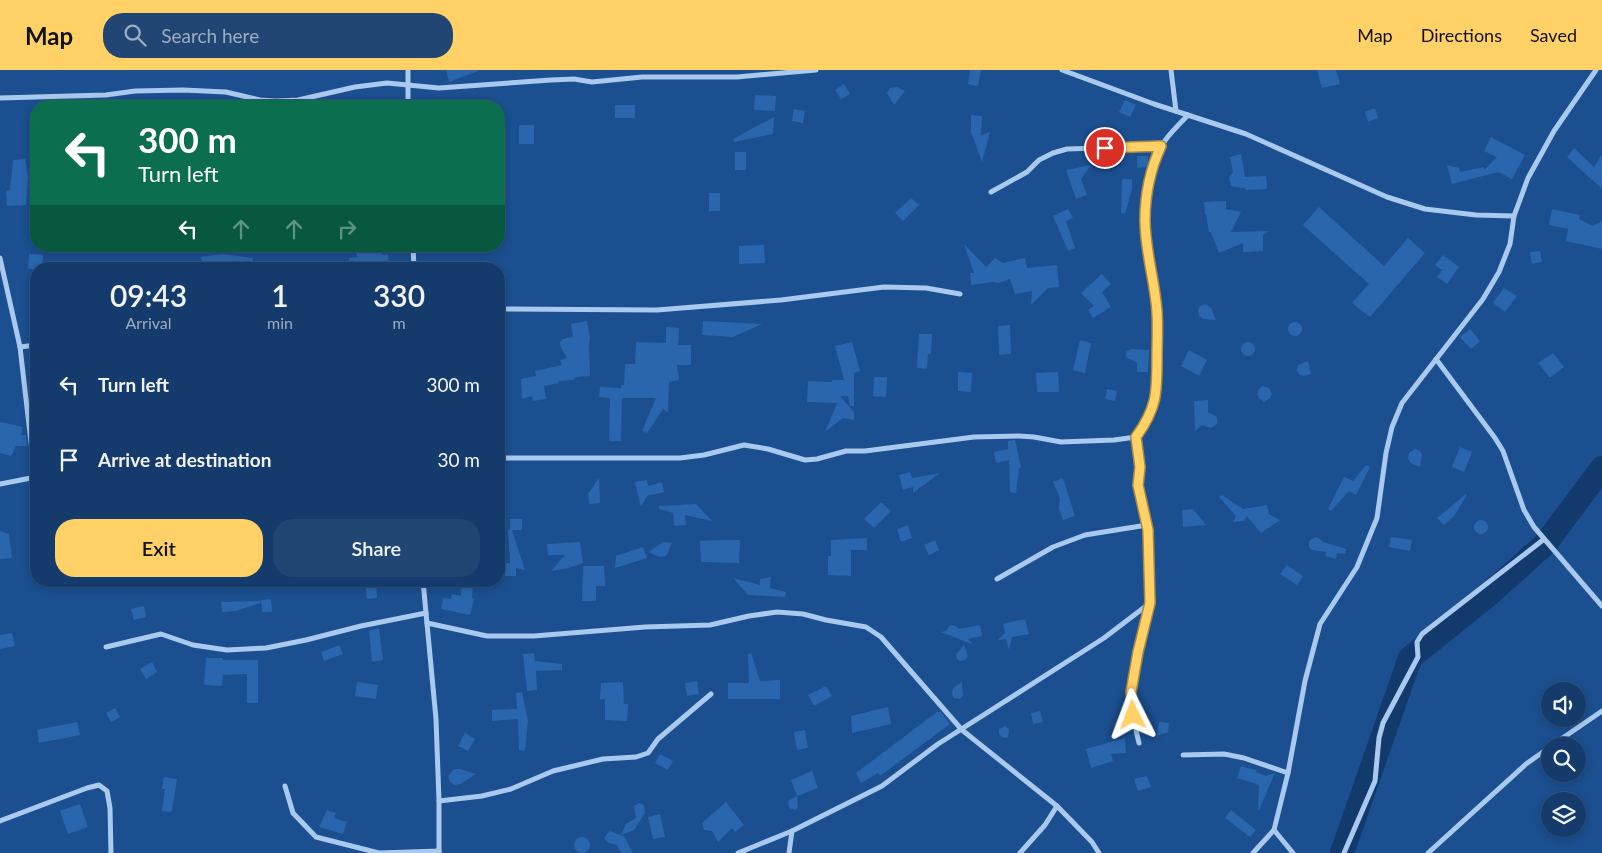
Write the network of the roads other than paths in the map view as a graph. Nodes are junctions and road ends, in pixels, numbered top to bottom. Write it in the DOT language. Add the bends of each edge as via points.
graph roads {
  1 [pos="408,70"];
  2 [pos="816,70"];
  3 [pos="1062,70"];
  4 [pos="1171,70"];
  5 [pos="1596,70"];
  6 [pos="408,85"];
  7 [pos="0,98"];
  8 [pos="260,100"];
  9 [pos="298,100"];
  10 [pos="408,100"];
  11 [pos="1176,111"];
  12 [pos="1188,115"];
  13 [pos="1161,146"];
  14 [pos="991,192"];
  15 [pos="1514,216"];
  16 [pos="0,258"];
  17 [pos="960,294"];
  18 [pos="505,310"];
  19 [pos="30,346"];
  20 [pos="20,347"];
  21 [pos="1436,359"];
  22 [pos="30,428"];
  23 [pos="1136,437"];
  24 [pos="505,458"];
  25 [pos="30,478"];
  26 [pos="0,484"];
  27 [pos="1147,525"];
  28 [pos="1543,540"];
  29 [pos="997,579"];
  30 [pos="424,587"];
  31 [pos="1150,603"];
  32 [pos="1602,606"];
  33 [pos="426,613"];
  34 [pos="427,623"];
  35 [pos="106,647"];
  36 [pos="711,694"];
  37 [pos="1602,711"];
  38 [pos="962,730"];
  39 [pos="1564,737"];
  40 [pos="1139,743"];
  41 [pos="1541,753"];
  42 [pos="1183,755"];
  43 [pos="1288,773"];
  44 [pos="285,786"];
  45 [pos="439,801"];
  46 [pos="1057,806"];
  47 [pos="0,821"];
  48 [pos="1274,830"];
  49 [pos="792,832"];
  50 [pos="439,852"];
  51 [pos="111,853"];
  52 [pos="738,853"];
  53 [pos="789,853"];
  54 [pos="1020,853"];
  55 [pos="1099,853"];
  56 [pos="1253,853"];
  57 [pos="1293,853"];
  58 [pos="1344,853"];
  59 [pos="1428,853"];
  1 -- 6 [label="street"];
  2 -- 6 [label="street" via="737,77 642,77 592,82 566,79 439,88"];
  3 -- 11 [label="street"];
  4 -- 11 [label="street"];
  5 -- 15 [label="street" via="1554,131 1528,178"];
  6 -- 9 [label="street" via="388,83 355,87"];
  6 -- 10 [label="street"];
  7 -- 8 [label="street" via="183,90 226,92"];
  11 -- 12 [label="street"];
  12 -- 13 [label="street"];
  12 -- 15 [label="street" via="1246,134 1387,197 1425,209"];
  13 -- 14 [label="street" via="1067,148 1039,160 1027,172"];
  13 -- 23 [label="street" via="1149,176 1145,221 1157,311 1157,393 1150,415"];
  15 -- 21 [label="street" via="1510,244 1499,272"];
  16 -- 20 [label="street"];
  17 -- 18 [label="street" via="926,288 884,288 657,310"];
  19 -- 20 [label="street"];
  20 -- 22 [label="street"];
  21 -- 28 [label="street" via="1503,451 1524,510"];
  21 -- 43 [label="street" via="1396,417 1386,453 1377,518 1357,567 1320,624 1305,681"];
  23 -- 24 [label="street" via="1061,442 1027,436 974,437 846,451 805,460 744,445 680,458"];
  23 -- 27 [label="street" via="1140,467 1138,485"];
  25 -- 26 [label="street"];
  27 -- 29 [label="street" via="1085,535 1053,548"];
  27 -- 31 [label="street"];
  28 -- 32 [label="street"];
  28 -- 58 [label="street" via="1422,634 1417,642 1418,657 1383,723 1375,781"];
  30 -- 33 [label="street"];
  31 -- 38 [label="street" via="1104,638"];
  31 -- 40 [label="street" via="1131,692"];
  33 -- 34 [label="street"];
  33 -- 35 [label="street" via="266,648 227,650 193,645 161,634"];
  34 -- 38 [label="street" via="487,636 534,636 710,625 777,612 803,614 866,627 881,637"];
  34 -- 45 [label="street" via="436,719"];
  36 -- 45 [label="street" via="658,739 648,754 603,759 553,771 511,789"];
  37 -- 39 [label="street"];
  38 -- 46 [label="street"];
  38 -- 49 [label="street" via="882,786"];
  41 -- 59 [label="street"];
  42 -- 43 [label="street" via="1224,754"];
  43 -- 48 [label="street"];
  44 -- 50 [label="street" via="293,813 316,836 379,853"];
  45 -- 50 [label="street"];
  46 -- 54 [label="street"];
  46 -- 55 [label="street"];
  47 -- 51 [label="street" via="99,786 107,791"];
  48 -- 56 [label="street"];
  48 -- 57 [label="street"];
  49 -- 52 [label="street"];
  49 -- 53 [label="street"];
}
